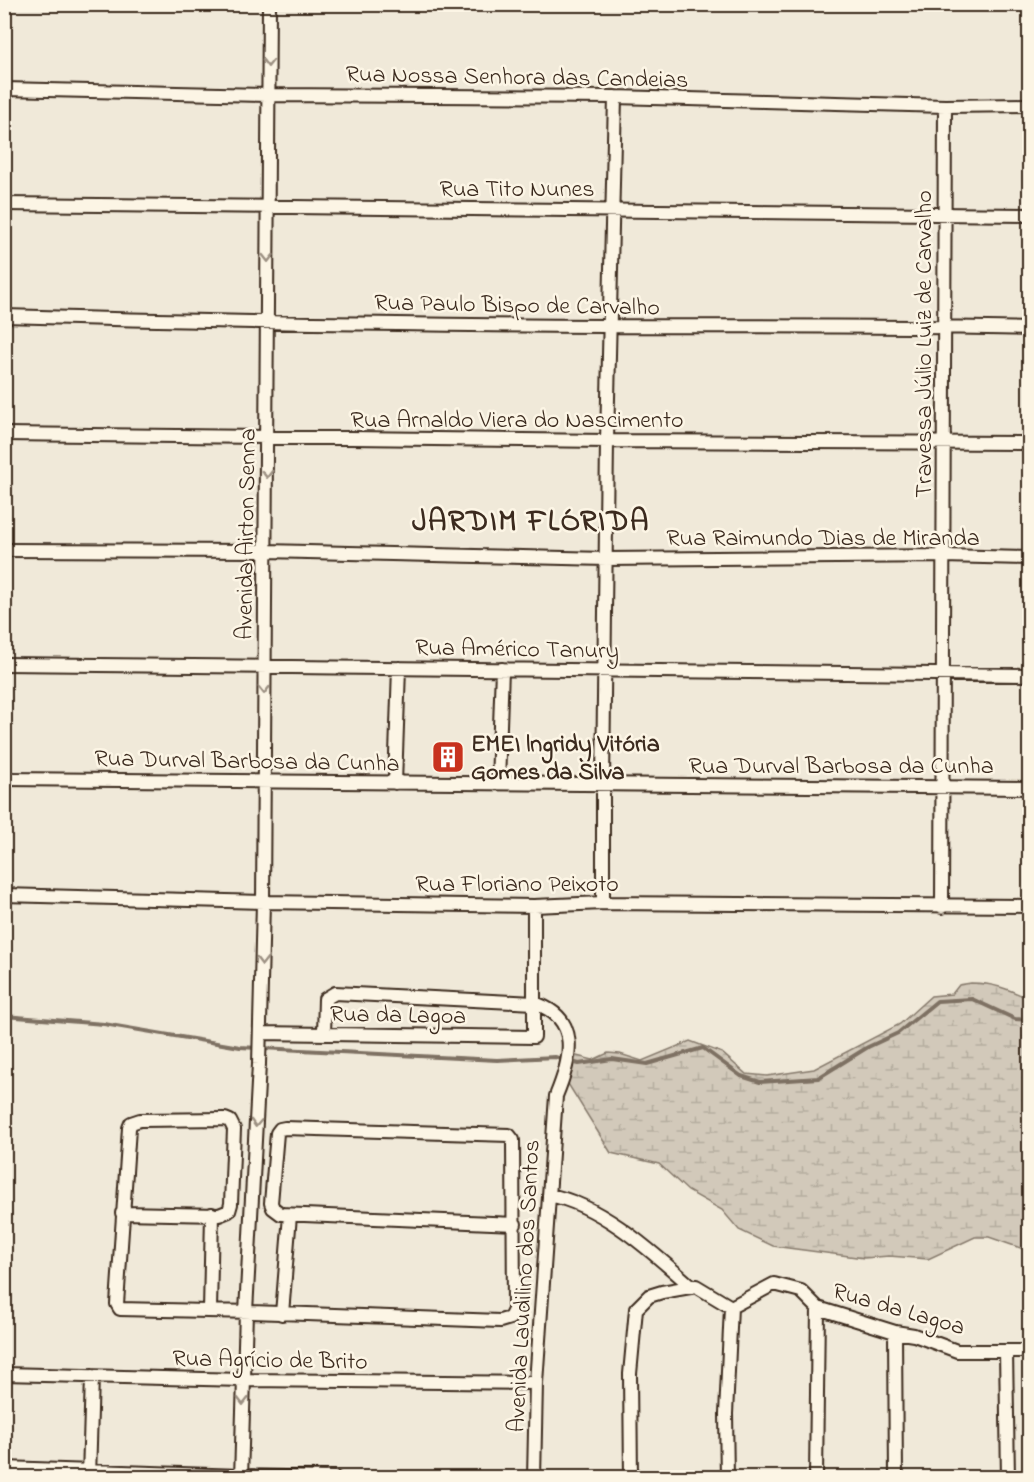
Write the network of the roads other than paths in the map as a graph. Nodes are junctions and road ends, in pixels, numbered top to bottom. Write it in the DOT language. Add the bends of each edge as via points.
graph roads {
  1 [pos="269,4"];
  2 [pos="4,89"];
  3 [pos="268,95"];
  4 [pos="615,97"];
  5 [pos="1029,105"];
  6 [pos="945,106"];
  7 [pos="4,204"];
  8 [pos="268,207"];
  9 [pos="611,210"];
  10 [pos="1029,215"];
  11 [pos="945,216"];
  12 [pos="4,316"];
  13 [pos="268,322"];
  14 [pos="609,326"];
  15 [pos="943,327"];
  16 [pos="1029,329"];
  17 [pos="4,434"];
  18 [pos="267,437"];
  19 [pos="607,441"];
  20 [pos="943,442"];
  21 [pos="1029,442"];
  22 [pos="4,550"];
  23 [pos="266,551"];
  24 [pos="943,556"];
  25 [pos="1029,558"];
  26 [pos="606,559"];
  27 [pos="4,664"];
  28 [pos="264,666"];
  29 [pos="399,668"];
  30 [pos="502,669"];
  31 [pos="604,670"];
  32 [pos="942,674"];
  33 [pos="1029,675"];
  34 [pos="4,779"];
  35 [pos="265,781"];
  36 [pos="395,783"];
  37 [pos="498,783"];
  38 [pos="603,784"];
  39 [pos="942,787"];
  40 [pos="1029,788"];
  41 [pos="4,895"];
  42 [pos="263,902"];
  43 [pos="603,903"];
  44 [pos="534,906"];
  45 [pos="1029,906"];
  46 [pos="942,907"];
  47 [pos="534,1003"];
  48 [pos="324,1034"];
  49 [pos="260,1035"];
  50 [pos="549,1195"];
  51 [pos="122,1213"];
  52 [pos="212,1214"];
  53 [pos="290,1215"];
  54 [pos="515,1224"];
  55 [pos="692,1287"];
  56 [pos="731,1307"];
  57 [pos="818,1308"];
  58 [pos="210,1311"];
  59 [pos="246,1312"];
  60 [pos="282,1314"];
  61 [pos="895,1332"];
  62 [pos="1006,1351"];
  63 [pos="1029,1351"];
  64 [pos="4,1374"];
  65 [pos="92,1376"];
  66 [pos="243,1380"];
  67 [pos="536,1383"];
  68 [pos="4,1468"];
  69 [pos="89,1474"];
  70 [pos="241,1477"];
  71 [pos="335,1478"];
  72 [pos="534,1478"];
  73 [pos="631,1478"];
  74 [pos="727,1478"];
  75 [pos="816,1478"];
  76 [pos="896,1478"];
  77 [pos="1008,1478"];
  1 -- 3 [label="street, Avenida Airton Senna, one-way"];
  2 -- 3 [label="street, Rua Nossa Senhora das Candeias"];
  3 -- 4 [label="street, Rua Nossa Senhora das Candeias"];
  3 -- 8 [label="street, Avenida Airton Senna"];
  4 -- 6 [label="street, Rua Nossa Senhora das Candeias"];
  4 -- 9 [label="street"];
  5 -- 6 [label="street, Rua Nossa Senhora das Candeias"];
  6 -- 11 [label="street, Travessa Júlio Luiz de Carvalho"];
  7 -- 8 [label="street, Rua Tito Nunes"];
  8 -- 9 [label="street, Rua Tito Nunes"];
  8 -- 13 [label="street, Avenida Airton Senna, one-way"];
  9 -- 11 [label="street, Rua Tito Nunes"];
  9 -- 14 [label="street"];
  10 -- 11 [label="street, Rua Tito Nunes"];
  11 -- 15 [label="street, Travessa Júlio Luiz de Carvalho"];
  12 -- 13 [label="street, Rua Paulo Bispo de Carvalho"];
  13 -- 14 [label="street, Rua Paulo Bispo de Carvalho"];
  13 -- 18 [label="street, Avenida Airton Senna"];
  14 -- 15 [label="street, Rua Paulo Bispo de Carvalho"];
  14 -- 19 [label="street"];
  15 -- 16 [label="street, Rua Paulo Bispo de Carvalho"];
  15 -- 20 [label="street, Travessa Júlio Luiz de Carvalho"];
  17 -- 18 [label="street, Rua Arnaldo Viera do Nascimento"];
  18 -- 19 [label="street, Rua Arnaldo Viera do Nascimento"];
  18 -- 23 [label="street, Avenida Airton Senna, one-way"];
  19 -- 20 [label="street, Rua Arnaldo Viera do Nascimento"];
  19 -- 26 [label="street"];
  20 -- 21 [label="street, Rua Arnaldo Viera do Nascimento"];
  20 -- 24 [label="street, Travessa Júlio Luiz de Carvalho"];
  22 -- 23 [label="street, Rua Raimundo Dias de Miranda"];
  23 -- 26 [label="street, Rua Raimundo Dias de Miranda"];
  23 -- 28 [label="street, Avenida Airton Senna"];
  24 -- 25 [label="street, Rua Raimundo Dias de Miranda"];
  24 -- 26 [label="street, Rua Raimundo Dias de Miranda"];
  24 -- 32 [label="street, Travessa Júlio Luiz de Carvalho"];
  26 -- 31 [label="street"];
  27 -- 28 [label="street, Rua Américo Tanury"];
  28 -- 29 [label="street, Rua Américo Tanury"];
  28 -- 35 [label="street, Avenida Airton Senna, one-way"];
  29 -- 30 [label="street, Rua Américo Tanury"];
  29 -- 36 [label="street"];
  30 -- 31 [label="street, Rua Américo Tanury"];
  30 -- 37 [label="street"];
  31 -- 32 [label="street, Rua Américo Tanury"];
  31 -- 38 [label="street"];
  32 -- 33 [label="street, Rua Américo Tanury"];
  32 -- 39 [label="street, Travessa Júlio Luiz de Carvalho"];
  34 -- 35 [label="street, Rua Durval Barbosa da Cunha"];
  35 -- 36 [label="street, Rua Durval Barbosa da Cunha"];
  35 -- 42 [label="street, Avenida Airton Senna"];
  36 -- 37 [label="street, Rua Durval Barbosa da Cunha"];
  37 -- 38 [label="street, Rua Durval Barbosa da Cunha"];
  38 -- 39 [label="street, Rua Durval Barbosa da Cunha"];
  38 -- 43 [label="street"];
  39 -- 40 [label="street, Rua Durval Barbosa da Cunha"];
  39 -- 46 [label="street, Travessa Júlio Luiz de Carvalho"];
  41 -- 42 [label="street, Rua Floriano Peixoto"];
  42 -- 44 [label="street, Rua Floriano Peixoto"];
  42 -- 49 [label="street, Avenida Airton Senna, one-way"];
  43 -- 44 [label="street, Rua Floriano Peixoto"];
  43 -- 46 [label="street, Rua Floriano Peixoto"];
  44 -- 47 [label="street"];
  45 -- 46 [label="street, Rua Floriano Peixoto"];
  47 -- 48 [label="street, Rua da Lagoa" via="534,1037"];
  47 -- 48 [label="street" via="335,993 324,1002"];
  47 -- 50 [label="street, Avenida Laudilino dos Santos" via="550,1008 563,1024 570,1047 556,1096"];
  48 -- 49 [label="street, Rua da Lagoa"];
  49 -- 59 [label="street, Avenida Airton Senna, one-way"];
  50 -- 55 [label="street" via="582,1205 606,1220"];
  50 -- 67 [label="street, Avenida Laudilino dos Santos"];
  51 -- 52 [label="street"];
  51 -- 52 [label="street" via="132,1123 225,1119 234,1129 231,1204 225,1214"];
  51 -- 58 [label="street" via="117,1304 120,1309"];
  52 -- 58 [label="street"];
  53 -- 54 [label="street"];
  53 -- 54 [label="street" via="276,1212 271,1203 280,1129 509,1134 513,1140"];
  53 -- 60 [label="street"];
  54 -- 60 [label="street" via="514,1311 506,1321"];
  55 -- 56 [label="street"];
  55 -- 73 [label="street" via="649,1296 636,1309 630,1374"];
  56 -- 57 [label="street, Rua da Lagoa" via="774,1284 801,1291"];
  56 -- 74 [label="street"];
  57 -- 61 [label="street, Rua da Lagoa"];
  57 -- 75 [label="street"];
  58 -- 59 [label="street"];
  59 -- 60 [label="street"];
  59 -- 66 [label="street, Avenida Airton Senna"];
  61 -- 62 [label="street, Rua da Lagoa" via="957,1351"];
  61 -- 76 [label="street"];
  62 -- 63 [label="street, Rua da Lagoa"];
  62 -- 77 [label="street"];
  64 -- 65 [label="street, Rua Agrício de Brito"];
  65 -- 66 [label="street, Rua Agrício de Brito"];
  65 -- 69 [label="street"];
  66 -- 67 [label="street, Rua Agrício de Brito"];
  66 -- 70 [label="street, Avenida Airton Senna, one-way"];
  67 -- 72 [label="street, Avenida Laudilino dos Santos"];
  68 -- 69 [label="street"];
  69 -- 70 [label="street"];
  70 -- 71 [label="street"];
}
